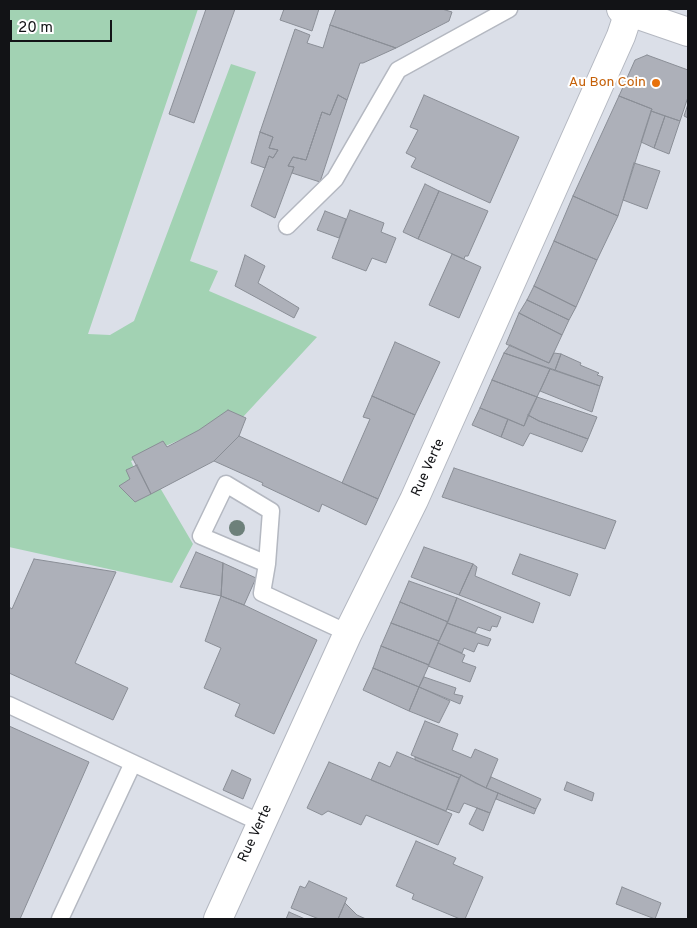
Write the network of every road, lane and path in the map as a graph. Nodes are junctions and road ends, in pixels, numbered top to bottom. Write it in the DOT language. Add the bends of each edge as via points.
graph roads {
  1 [pos="509,9"];
  2 [pos="627,10"];
  3 [pos="688,32"];
  4 [pos="287,226"];
  5 [pos="267,564"];
  6 [pos="348,633"];
  7 [pos="9,705"];
  8 [pos="133,763"];
  9 [pos="262,823"];
  10 [pos="60,919"];
  11 [pos="218,919"];
  1 -- 4 [label="lane" via="398,70 335,179"];
  2 -- 3 [label="street"];
  2 -- 6 [label="street, Rue Verte" via="617,45 414,500"];
  5 -- 5 [label="lane" via="271,512 226,484 201,536"];
  5 -- 6 [label="lane" via="262,593"];
  6 -- 9 [label="street, Rue Verte"];
  7 -- 8 [label="lane"];
  8 -- 9 [label="lane"];
  8 -- 10 [label="lane"];
  9 -- 11 [label="street, Rue Verte"];
}
